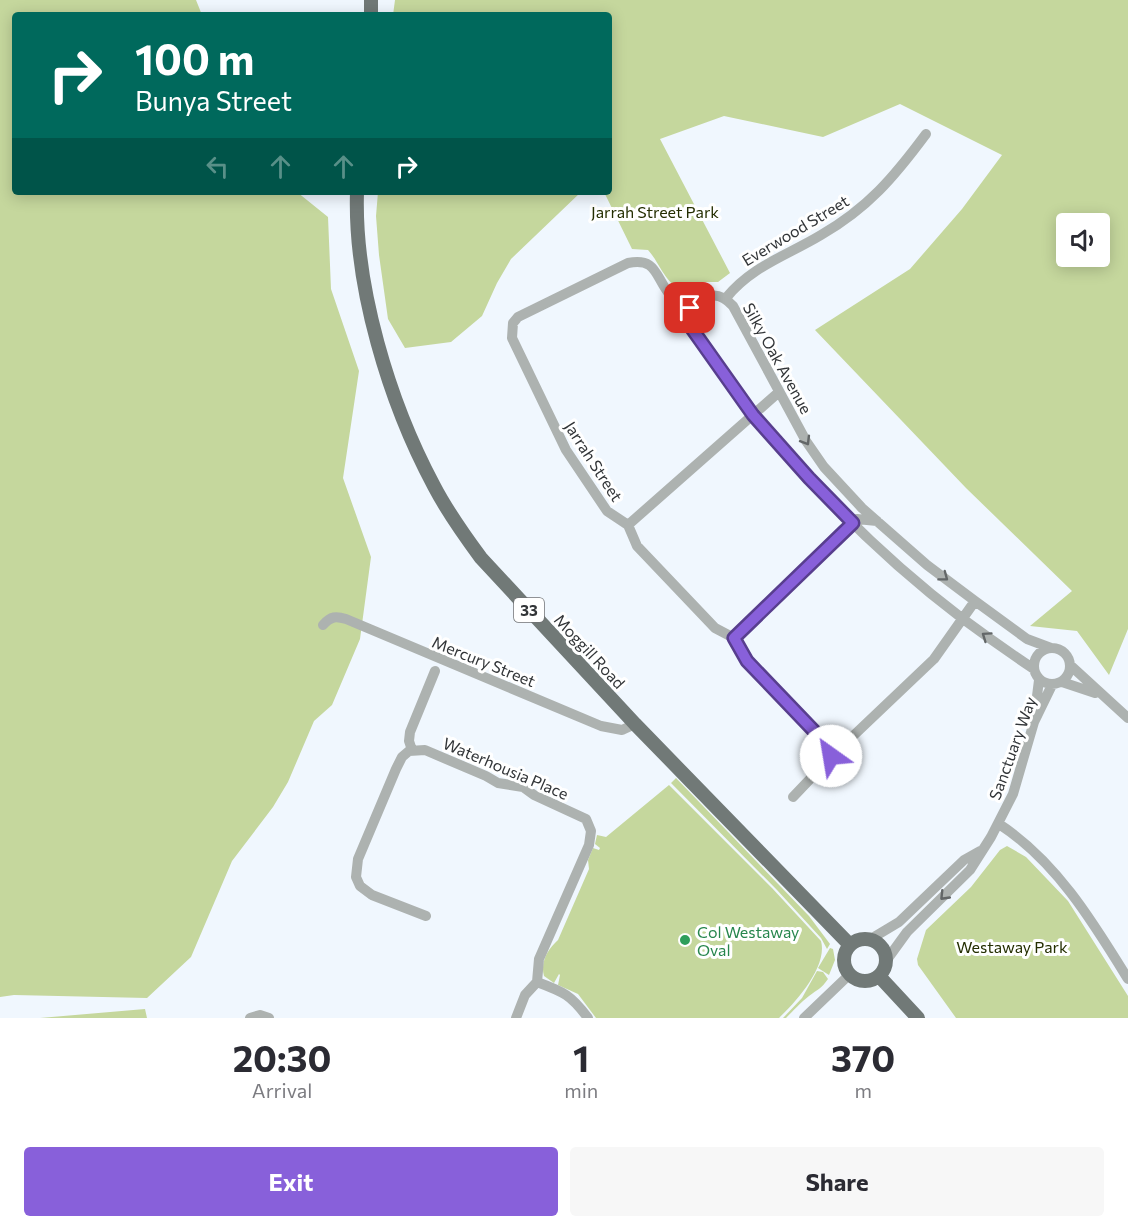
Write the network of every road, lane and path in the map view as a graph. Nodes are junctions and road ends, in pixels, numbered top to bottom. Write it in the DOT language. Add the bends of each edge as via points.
graph roads {
  1 [pos="926,134"];
  2 [pos="357,195"];
  3 [pos="726,298"];
  4 [pos="690,308"];
  5 [pos="779,392"];
  6 [pos="753,415"];
  7 [pos="877,521"];
  8 [pos="853,523"];
  9 [pos="628,525"];
  10 [pos="975,601"];
  11 [pos="963,619"];
  12 [pos="323,625"];
  13 [pos="734,638"];
  14 [pos="1051,648"];
  15 [pos="1070,665"];
  16 [pos="435,671"];
  17 [pos="1036,674"];
  18 [pos="1057,683"];
  19 [pos="1106,699"];
  20 [pos="1128,718"];
  21 [pos="1034,722"];
  22 [pos="635,724"];
  23 [pos="833,744"];
  24 [pos="412,750"];
  25 [pos="793,797"];
  26 [pos="999,824"];
  27 [pos="981,851"];
  28 [pos="426,916"];
  29 [pos="869,940"];
  30 [pos="850,945"];
  31 [pos="886,961"];
  32 [pos="849,975"];
  33 [pos="879,976"];
  34 [pos="1128,979"];
  35 [pos="537,982"];
  36 [pos="250,1018"];
  37 [pos="269,1018"];
  38 [pos="516,1018"];
  39 [pos="588,1018"];
  40 [pos="804,1018"];
  41 [pos="918,1018"];
  1 -- 3 [label="street, Everwood Street" via="871,200 822,234 739,282"];
  2 -- 22 [label="main road, Moggill Road / 33" via="359,254 374,327 402,413 434,486 481,558"];
  3 -- 4 [label="street, Silky Oak Avenue" via="708,296"];
  3 -- 5 [label="street, Silky Oak Avenue"];
  4 -- 6 [label="street, Silky Oak Avenue" via="690,326"];
  4 -- 9 [label="street, Jarrah Street" via="672,298 652,266 636,261 526,312 513,323 515,348 566,450 607,511"];
  5 -- 6 [label="street"];
  5 -- 7 [label="street, Silky Oak Avenue, one-way" via="816,456"];
  6 -- 8 [label="street, Silky Oak Avenue"];
  6 -- 9 [label="street"];
  7 -- 8 [label="street" via="857,519"];
  7 -- 10 [label="street, Silky Oak Avenue, one-way"];
  8 -- 11 [label="street, Silky Oak Avenue"];
  8 -- 13 [label="street"];
  9 -- 13 [label="street, Jarrah Street" via="637,546 715,628"];
  10 -- 11 [label="street"];
  10 -- 14 [label="street, Silky Oak Avenue" via="1027,639"];
  17 -- 11 [label="street, Silky Oak Avenue, one-way"];
  11 -- 23 [label="street" via="925,667 853,736 844,743"];
  12 -- 22 [label="street, Mercury Street" via="336,616 346,619 601,726 622,730"];
  13 -- 23 [label="street, Jarrah Street" via="747,661 815,732"];
  14 -- 15 [label="street, Silky Oak Avenue" via="1062,651"];
  14 -- 17 [label="street" via="1040,653 1034,663"];
  15 -- 18 [label="street" via="1068,675"];
  15 -- 19 [label="street, Silky Oak Avenue"];
  16 -- 24 [label="street" via="410,732"];
  17 -- 18 [label="street, Silky Oak Avenue"];
  17 -- 21 [label="street"];
  18 -- 19 [label="street, Silky Oak Avenue" via="1077,686"];
  18 -- 21 [label="street, Sanctuary Way"];
  19 -- 20 [label="street, Silky Oak Avenue"];
  21 -- 26 [label="street, Sanctuary Way" via="1013,794"];
  22 -- 30 [label="main road, Moggill Road / 33"];
  23 -- 25 [label="street" via="831,756"];
  24 -- 28 [label="street" via="402,757 396,769 358,859 356,877 372,895"];
  24 -- 35 [label="street, Waterhousia Place" via="425,750 503,785 523,787 589,823 590,844 539,959"];
  26 -- 27 [label="street, Sanctuary Way"];
  26 -- 34 [label="street" via="1022,839 1053,870"];
  27 -- 29 [label="street, Sanctuary Way" via="964,860 899,922"];
  27 -- 31 [label="street, Sanctuary Way, one-way" via="970,870 906,932"];
  29 -- 30 [label="main road"];
  29 -- 31 [label="main road" via="882,947"];
  30 -- 32 [label="main road" via="844,963"];
  31 -- 33 [label="main road"];
  32 -- 33 [label="main road" via="861,981"];
  32 -- 40 [label="street"];
  33 -- 41 [label="main road"];
  35 -- 38 [label="street, Waterhousia Place" via="525,995"];
  35 -- 39 [label="street" via="573,999"];
  36 -- 37 [label="street"];
}
